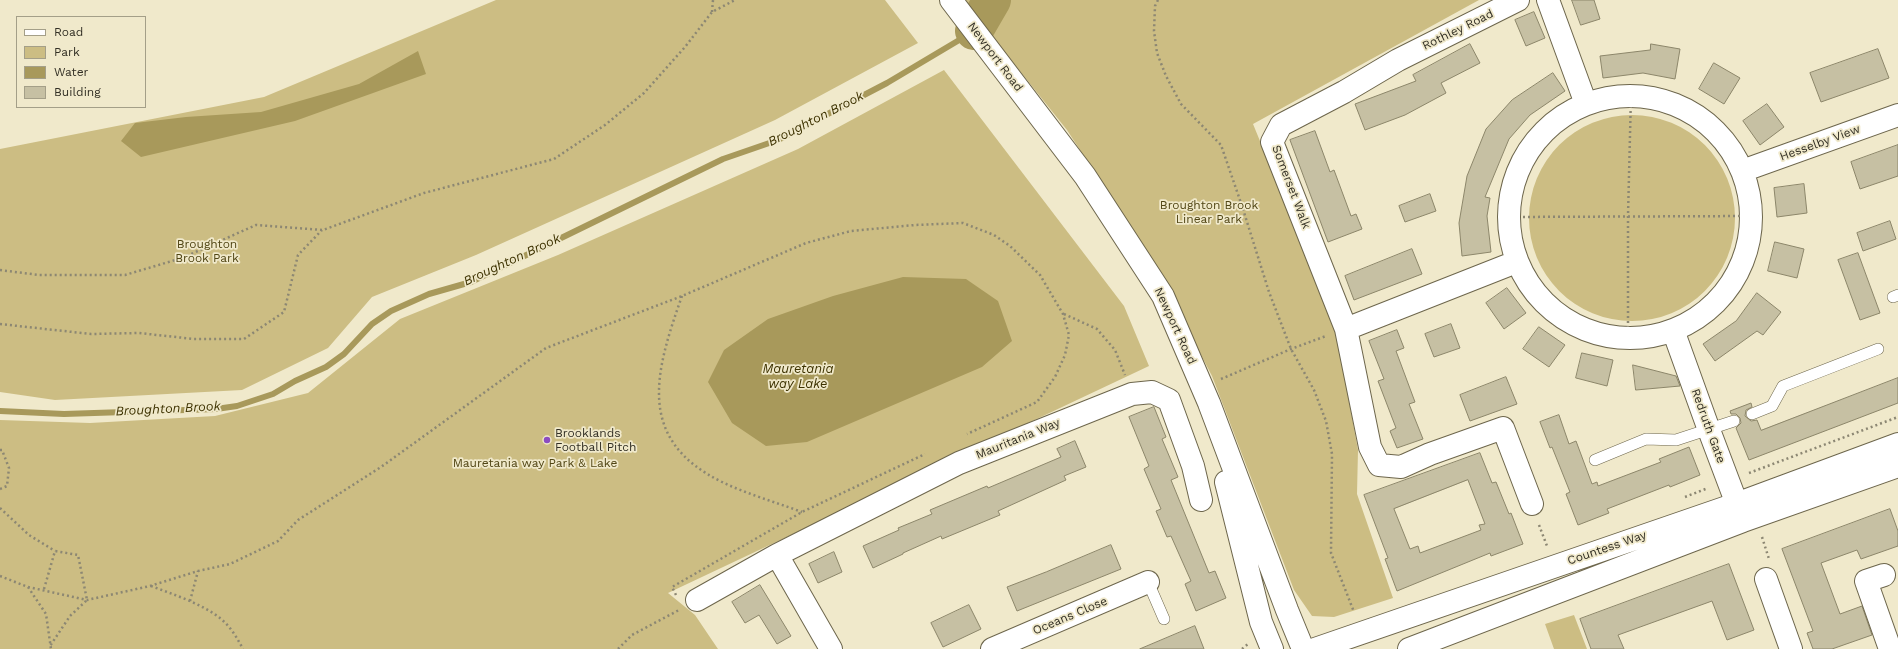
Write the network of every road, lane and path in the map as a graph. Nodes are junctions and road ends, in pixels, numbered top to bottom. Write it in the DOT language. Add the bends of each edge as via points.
graph roads {
  1 [pos="712,0"];
  2 [pos="735,0"];
  3 [pos="951,0"];
  4 [pos="1158,0"];
  5 [pos="1518,0"];
  6 [pos="1548,0"];
  7 [pos="712,12"];
  8 [pos="1398,60"];
  9 [pos="1631,95"];
  10 [pos="1586,104"];
  11 [pos="1898,114"];
  12 [pos="1742,171"];
  13 [pos="1628,216"];
  14 [pos="1752,216"];
  15 [pos="1508,217"];
  16 [pos="322,230"];
  17 [pos="1516,262"];
  18 [pos="0,270"];
  19 [pos="682,296"];
  20 [pos="1063,314"];
  21 [pos="0,324"];
  22 [pos="1346,329"];
  23 [pos="1673,330"];
  24 [pos="1628,338"];
  25 [pos="1291,348"];
  26 [pos="1878,349"];
  27 [pos="1132,394"];
  28 [pos="1206,395"];
  29 [pos="1752,414"];
  30 [pos="1734,421"];
  31 [pos="1709,430"];
  32 [pos="965,435"];
  33 [pos="1898,444"];
  34 [pos="0,450"];
  35 [pos="929,452"];
  36 [pos="1595,460"];
  37 [pos="1898,466"];
  38 [pos="0,489"];
  39 [pos="1202,500"];
  40 [pos="1532,504"];
  41 [pos="0,508"];
  42 [pos="802,512"];
  43 [pos="1740,512"];
  44 [pos="55,551"];
  45 [pos="777,555"];
  46 [pos="198,571"];
  47 [pos="1884,575"];
  48 [pos="0,576"];
  49 [pos="1766,579"];
  50 [pos="1148,582"];
  51 [pos="150,586"];
  52 [pos="28,587"];
  53 [pos="44,589"];
  54 [pos="88,600"];
  55 [pos="190,601"];
  56 [pos="689,604"];
  57 [pos="1356,616"];
  58 [pos="1164,619"];
  59 [pos="1891,641"];
  60 [pos="50,647"];
  61 [pos="243,649"];
  62 [pos="618,649"];
  63 [pos="831,649"];
  64 [pos="992,649"];
  65 [pos="1272,649"];
  66 [pos="1303,649"];
  67 [pos="1315,649"];
  68 [pos="1409,649"];
  69 [pos="1791,649"];
  1 -- 7 [label="path"];
  2 -- 7 [label="path"];
  3 -- 28 [label="street, Newport Road" via="1085,176 1164,296"];
  4 -- 25 [label="path" via="1155,6 1154,31 1157,53 1181,104 1221,145 1269,292"];
  5 -- 8 [label="street, Rothley Road"];
  6 -- 10 [label="street"];
  7 -- 16 [label="path" via="644,93 605,125 554,159 424,193"];
  8 -- 22 [label="street, Somerset Walk" via="1281,125 1272,142"];
  9 -- 10 [label="street"];
  9 -- 12 [label="street" via="1670,102 1698,116 1717,131"];
  9 -- 13 [label="path"];
  10 -- 15 [label="street" via="1564,114 1540,134 1523,159 1512,187"];
  11 -- 12 [label="street, Hesselby View"];
  12 -- 14 [label="street" via="1748,185"];
  13 -- 14 [label="path"];
  13 -- 15 [label="path"];
  13 -- 24 [label="path"];
  14 -- 23 [label="street" via="1748,245 1738,273 1722,297 1700,316"];
  15 -- 17 [label="street" via="1510,240"];
  16 -- 18 [label="path" via="256,225 182,258 125,275 39,276"];
  16 -- 21 [label="path" via="298,255 284,312 244,339 194,339 138,333 91,334"];
  17 -- 22 [label="street"];
  17 -- 24 [label="street" via="1530,287 1549,308 1573,324 1600,335"];
  19 -- 20 [label="path" via="806,243 851,231 963,223 994,235 1010,246 1040,275"];
  19 -- 42 [label="path" via="665,344 659,375 660,412 670,439 690,462 722,482"];
  19 -- 46 [label="path" via="546,348 382,467 298,520 278,541 230,564"];
  20 -- 27 [label="path" via="1098,330 1115,350"];
  20 -- 32 [label="path" via="1070,335 1065,355 1055,377 1037,402"];
  22 -- 25 [label="path"];
  22 -- 40 [label="street, Somerset Walk" via="1370,447 1379,465 1401,467 1503,428"];
  23 -- 24 [label="street" via="1651,336"];
  23 -- 31 [label="street, Redruth Gate"];
  25 -- 28 [label="path"];
  25 -- 57 [label="path" via="1314,390 1326,421 1332,454 1331,553"];
  26 -- 29 [label="lane" via="1783,386 1772,406"];
  27 -- 39 [label="street, Mauritania Way" via="1152,392 1169,400 1193,466"];
  27 -- 45 [label="street, Mauritania Way" via="959,463"];
  28 -- 65 [label="street" via="1261,622"];
  28 -- 66 [label="street, Newport Road"];
  30 -- 31 [label="lane"];
  31 -- 36 [label="lane" via="1676,440 1646,439"];
  31 -- 43 [label="street, Redruth Gate"];
  33 -- 43 [label="street, Countess Way"];
  34 -- 38 [label="path" via="9,468 7,486"];
  35 -- 42 [label="path"];
  37 -- 43 [label="street, Countess Way"];
  41 -- 44 [label="path" via="29,535"];
  42 -- 56 [label="path" via="672,587"];
  43 -- 67 [label="street, Countess Way"];
  43 -- 68 [label="street, Countess Way"];
  44 -- 53 [label="path"];
  44 -- 54 [label="path" via="78,555"];
  45 -- 56 [label="street, Mauritania Way"];
  45 -- 63 [label="street"];
  46 -- 51 [label="path"];
  46 -- 55 [label="path"];
  47 -- 59 [label="street" via="1866,581"];
  48 -- 52 [label="path"];
  49 -- 69 [label="street"];
  50 -- 58 [label="lane"];
  50 -- 64 [label="street, Oceans Close"];
  51 -- 54 [label="path"];
  51 -- 55 [label="path"];
  52 -- 53 [label="path"];
  52 -- 60 [label="path" via="46,614"];
  53 -- 54 [label="path"];
  54 -- 60 [label="path" via="70,616"];
  55 -- 61 [label="path" via="221,619 235,634"];
  56 -- 62 [label="path" via="632,635"];
}
